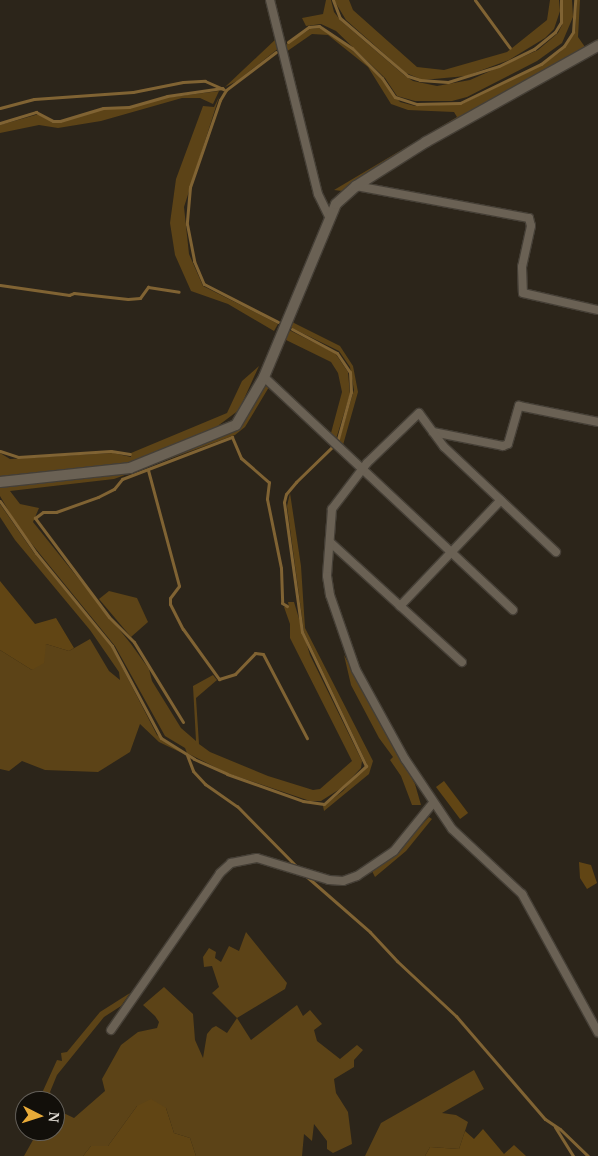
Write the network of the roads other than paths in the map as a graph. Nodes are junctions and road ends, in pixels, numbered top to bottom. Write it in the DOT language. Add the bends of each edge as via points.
graph roads {
  1 [pos="270,0"];
  2 [pos="598,46"];
  3 [pos="356,186"];
  4 [pos="329,217"];
  5 [pos="598,310"];
  6 [pos="264,377"];
  7 [pos="598,422"];
  8 [pos="433,432"];
  9 [pos="362,469"];
  10 [pos="0,482"];
  11 [pos="500,500"];
  12 [pos="331,543"];
  13 [pos="451,552"];
  14 [pos="556,552"];
  15 [pos="400,606"];
  16 [pos="513,610"];
  17 [pos="462,662"];
  18 [pos="433,803"];
  19 [pos="111,1030"];
  20 [pos="598,1032"];
  1 -- 4 [label="street" via="318,194"];
  2 -- 3 [label="street" via="426,142"];
  3 -- 4 [label="street" via="336,204"];
  3 -- 5 [label="street" via="530,218 522,267 523,293"];
  4 -- 6 [label="street"];
  6 -- 9 [label="street"];
  6 -- 10 [label="street" via="236,425 148,463 109,471"];
  7 -- 8 [label="street" via="519,406 508,444 503,446"];
  8 -- 9 [label="street" via="420,413"];
  8 -- 11 [label="street" via="444,447"];
  9 -- 12 [label="street" via="332,509"];
  9 -- 13 [label="street"];
  11 -- 13 [label="street"];
  11 -- 14 [label="street"];
  12 -- 15 [label="street"];
  12 -- 18 [label="street" via="327,576 346,645 360,679"];
  13 -- 15 [label="street"];
  13 -- 16 [label="street"];
  15 -- 17 [label="street"];
  18 -- 19 [label="street" via="394,851 350,879 329,880 257,858 231,863 220,873"];
  18 -- 20 [label="street" via="452,829 522,894"];
}
